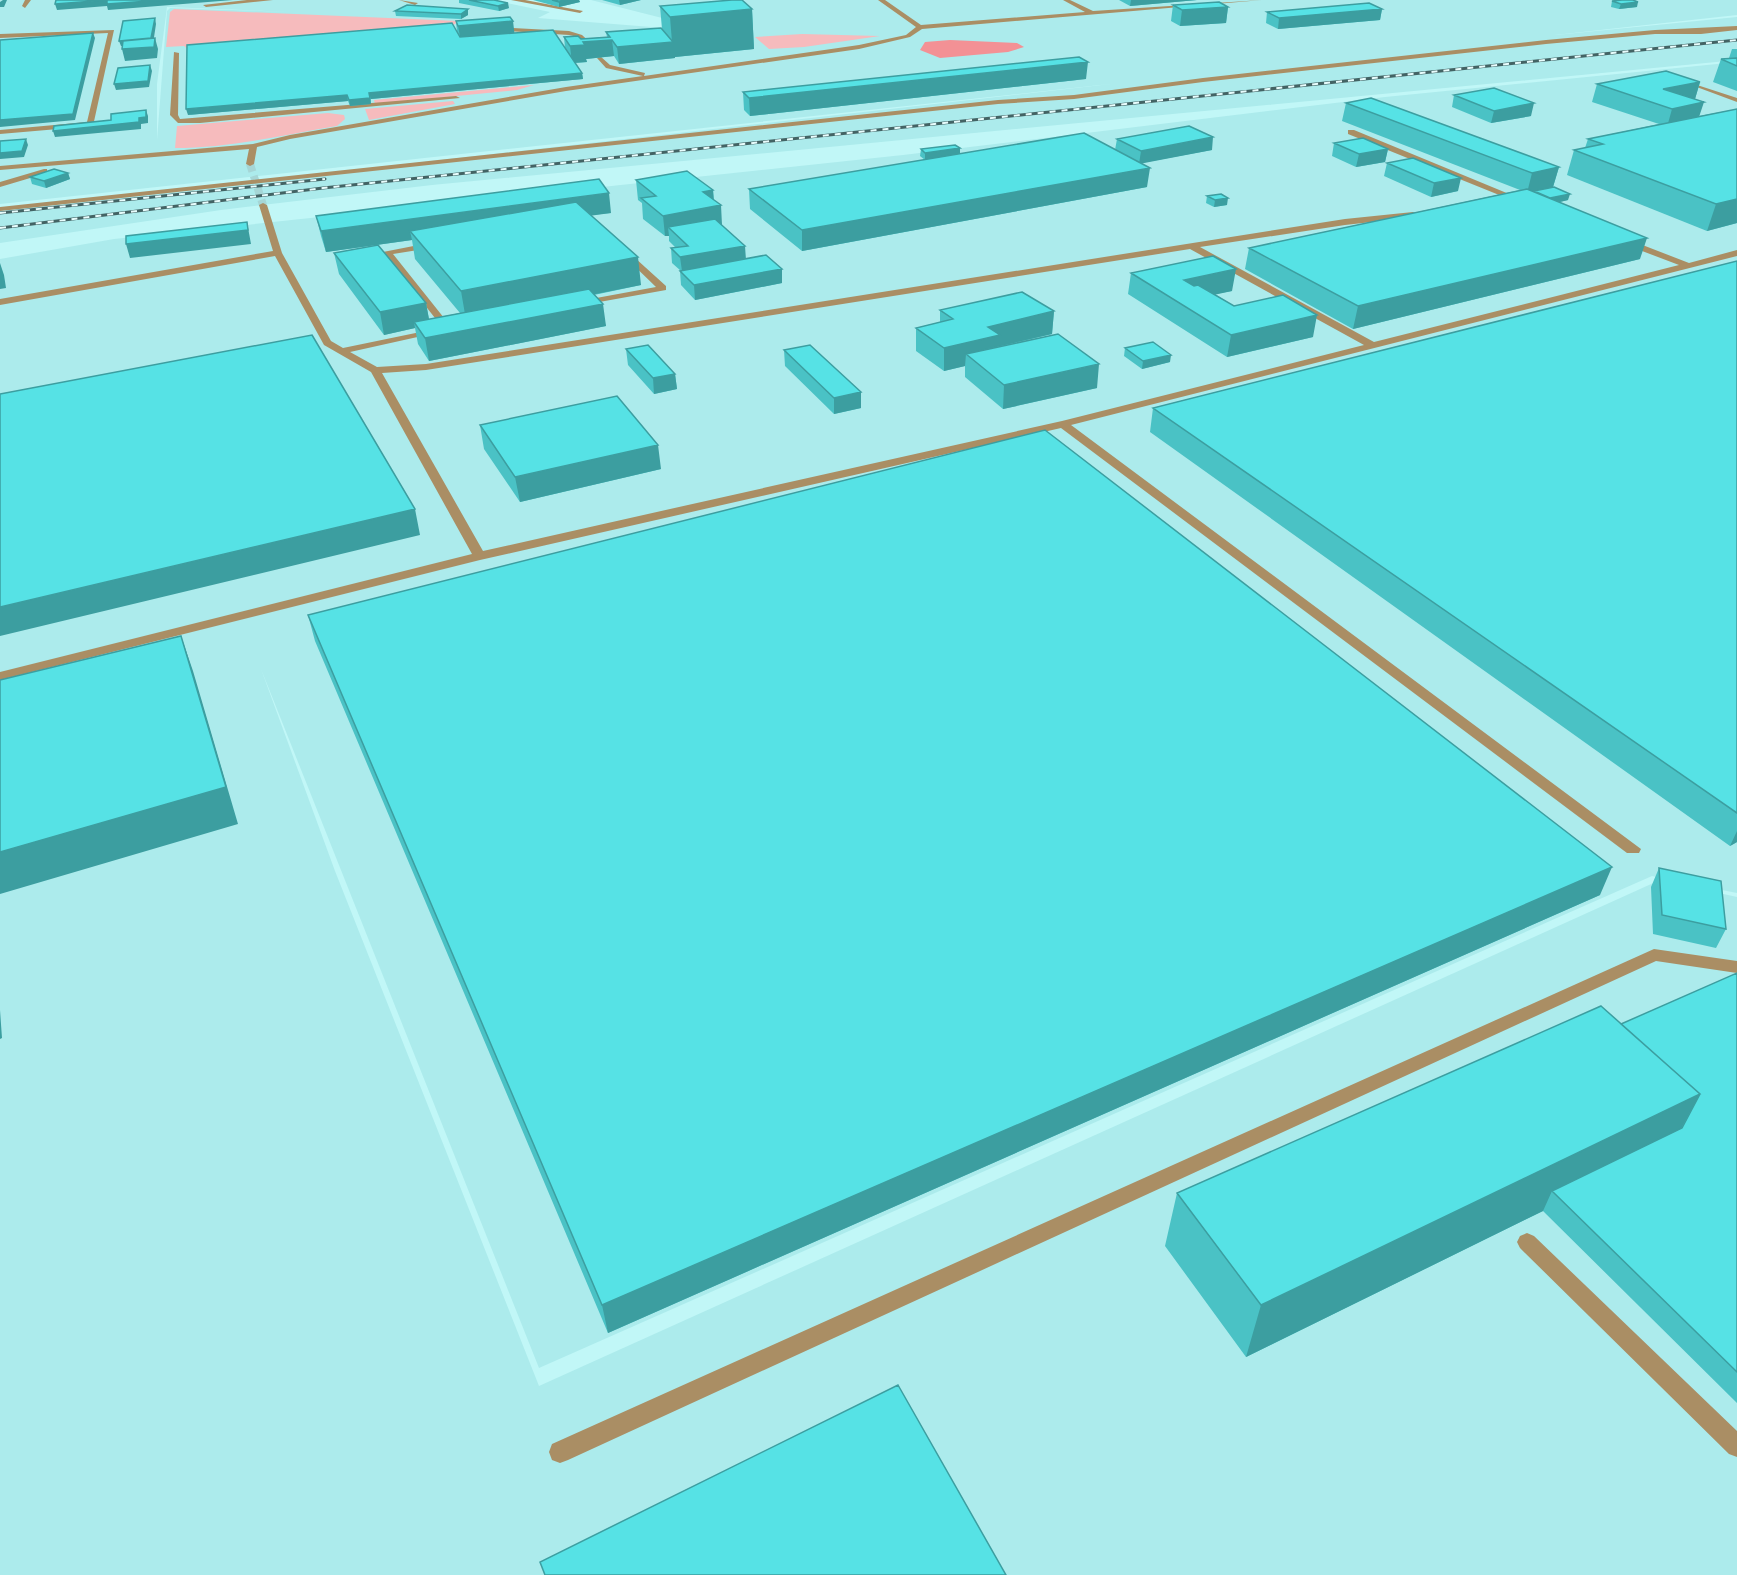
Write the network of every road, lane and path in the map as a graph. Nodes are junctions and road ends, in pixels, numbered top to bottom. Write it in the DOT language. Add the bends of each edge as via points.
graph roads {
  1 [pos="270,0"];
  2 [pos="402,0"];
  3 [pos="514,0"];
  4 [pos="881,0"];
  5 [pos="1066,0"];
  6 [pos="1259,0"];
  7 [pos="415,3"];
  8 [pos="206,5"];
  9 [pos="580,11"];
  10 [pos="1093,14"];
  11 [pos="920,27"];
  12 [pos="1737,28"];
  13 [pos="489,29"];
  14 [pos="0,36"];
  15 [pos="176,53"];
  16 [pos="673,75"];
  17 [pos="545,84"];
  18 [pos="1696,85"];
  19 [pos="566,89"];
  20 [pos="466,97"];
  21 [pos="1737,100"];
  22 [pos="349,108"];
  23 [pos="353,124"];
  24 [pos="0,132"];
  25 [pos="1351,132"];
  26 [pos="253,146"];
  27 [pos="70,163"];
  28 [pos="250,164"];
  29 [pos="0,168"];
  30 [pos="0,185"];
  31 [pos="263,205"];
  32 [pos="1504,206"];
  33 [pos="0,209"];
  34 [pos="1425,214"];
  35 [pos="1612,236"];
  36 [pos="444,243"];
  37 [pos="616,243"];
  38 [pos="1191,246"];
  39 [pos="1737,253"];
  40 [pos="278,254"];
  41 [pos="1687,265"];
  42 [pos="0,302"];
  43 [pos="573,305"];
  44 [pos="460,327"];
  45 [pos="448,330"];
  46 [pos="1372,345"];
  47 [pos="341,351"];
  48 [pos="375,369"];
  49 [pos="1063,424"];
  50 [pos="479,556"];
  51 [pos="0,676"];
  52 [pos="1633,849"];
  53 [pos="1737,967"];
  54 [pos="1527,1242"];
  55 [pos="1737,1446"];
  56 [pos="560,1452"];
  1 -- 8 [label="lane"];
  2 -- 7 [label="lane"];
  3 -- 9 [label="lane"];
  4 -- 11 [label="lane"];
  5 -- 10 [label="lane"];
  6 -- 10 [label="lane"];
  10 -- 11 [label="lane"];
  11 -- 16 [label="lane" via="908,36 859,47"];
  12 -- 33 [label="lane" via="1546,42 1074,97"];
  13 -- 16 [label="lane" via="569,33 595,46 608,67"];
  14 -- 24 [label="lane" via="112,31 90,124"];
  15 -- 22 [label="lane" via="174,115 178,121"];
  16 -- 19 [label="lane"];
  17 -- 19 [label="lane"];
  18 -- 21 [label="lane"];
  19 -- 23 [label="lane"];
  20 -- 22 [label="lane"];
  22 -- 23 [label="lane"];
  23 -- 26 [label="lane"];
  25 -- 32 [label="lane" via="1527,203"];
  26 -- 27 [label="lane"];
  26 -- 28 [label="lane"];
  27 -- 29 [label="lane"];
  27 -- 30 [label="lane"];
  31 -- 40 [label="lane"];
  34 -- 38 [label="lane"];
  35 -- 41 [label="lane"];
  36 -- 45 [label="lane" via="387,252"];
  37 -- 43 [label="lane" via="663,288"];
  38 -- 46 [label="lane"];
  38 -- 48 [label="lane" via="426,367"];
  39 -- 41 [label="lane"];
  40 -- 42 [label="lane"];
  40 -- 47 [label="lane" via="321,344"];
  41 -- 46 [label="lane"];
  44 -- 45 [label="lane"];
  45 -- 47 [label="lane"];
  46 -- 49 [label="lane"];
  47 -- 48 [label="lane"];
  48 -- 50 [label="lane"];
  49 -- 50 [label="lane"];
  49 -- 52 [label="lane"];
  50 -- 51 [label="lane"];
  53 -- 56 [label="lane" via="1654,955"];
  54 -- 55 [label="lane"];
}
